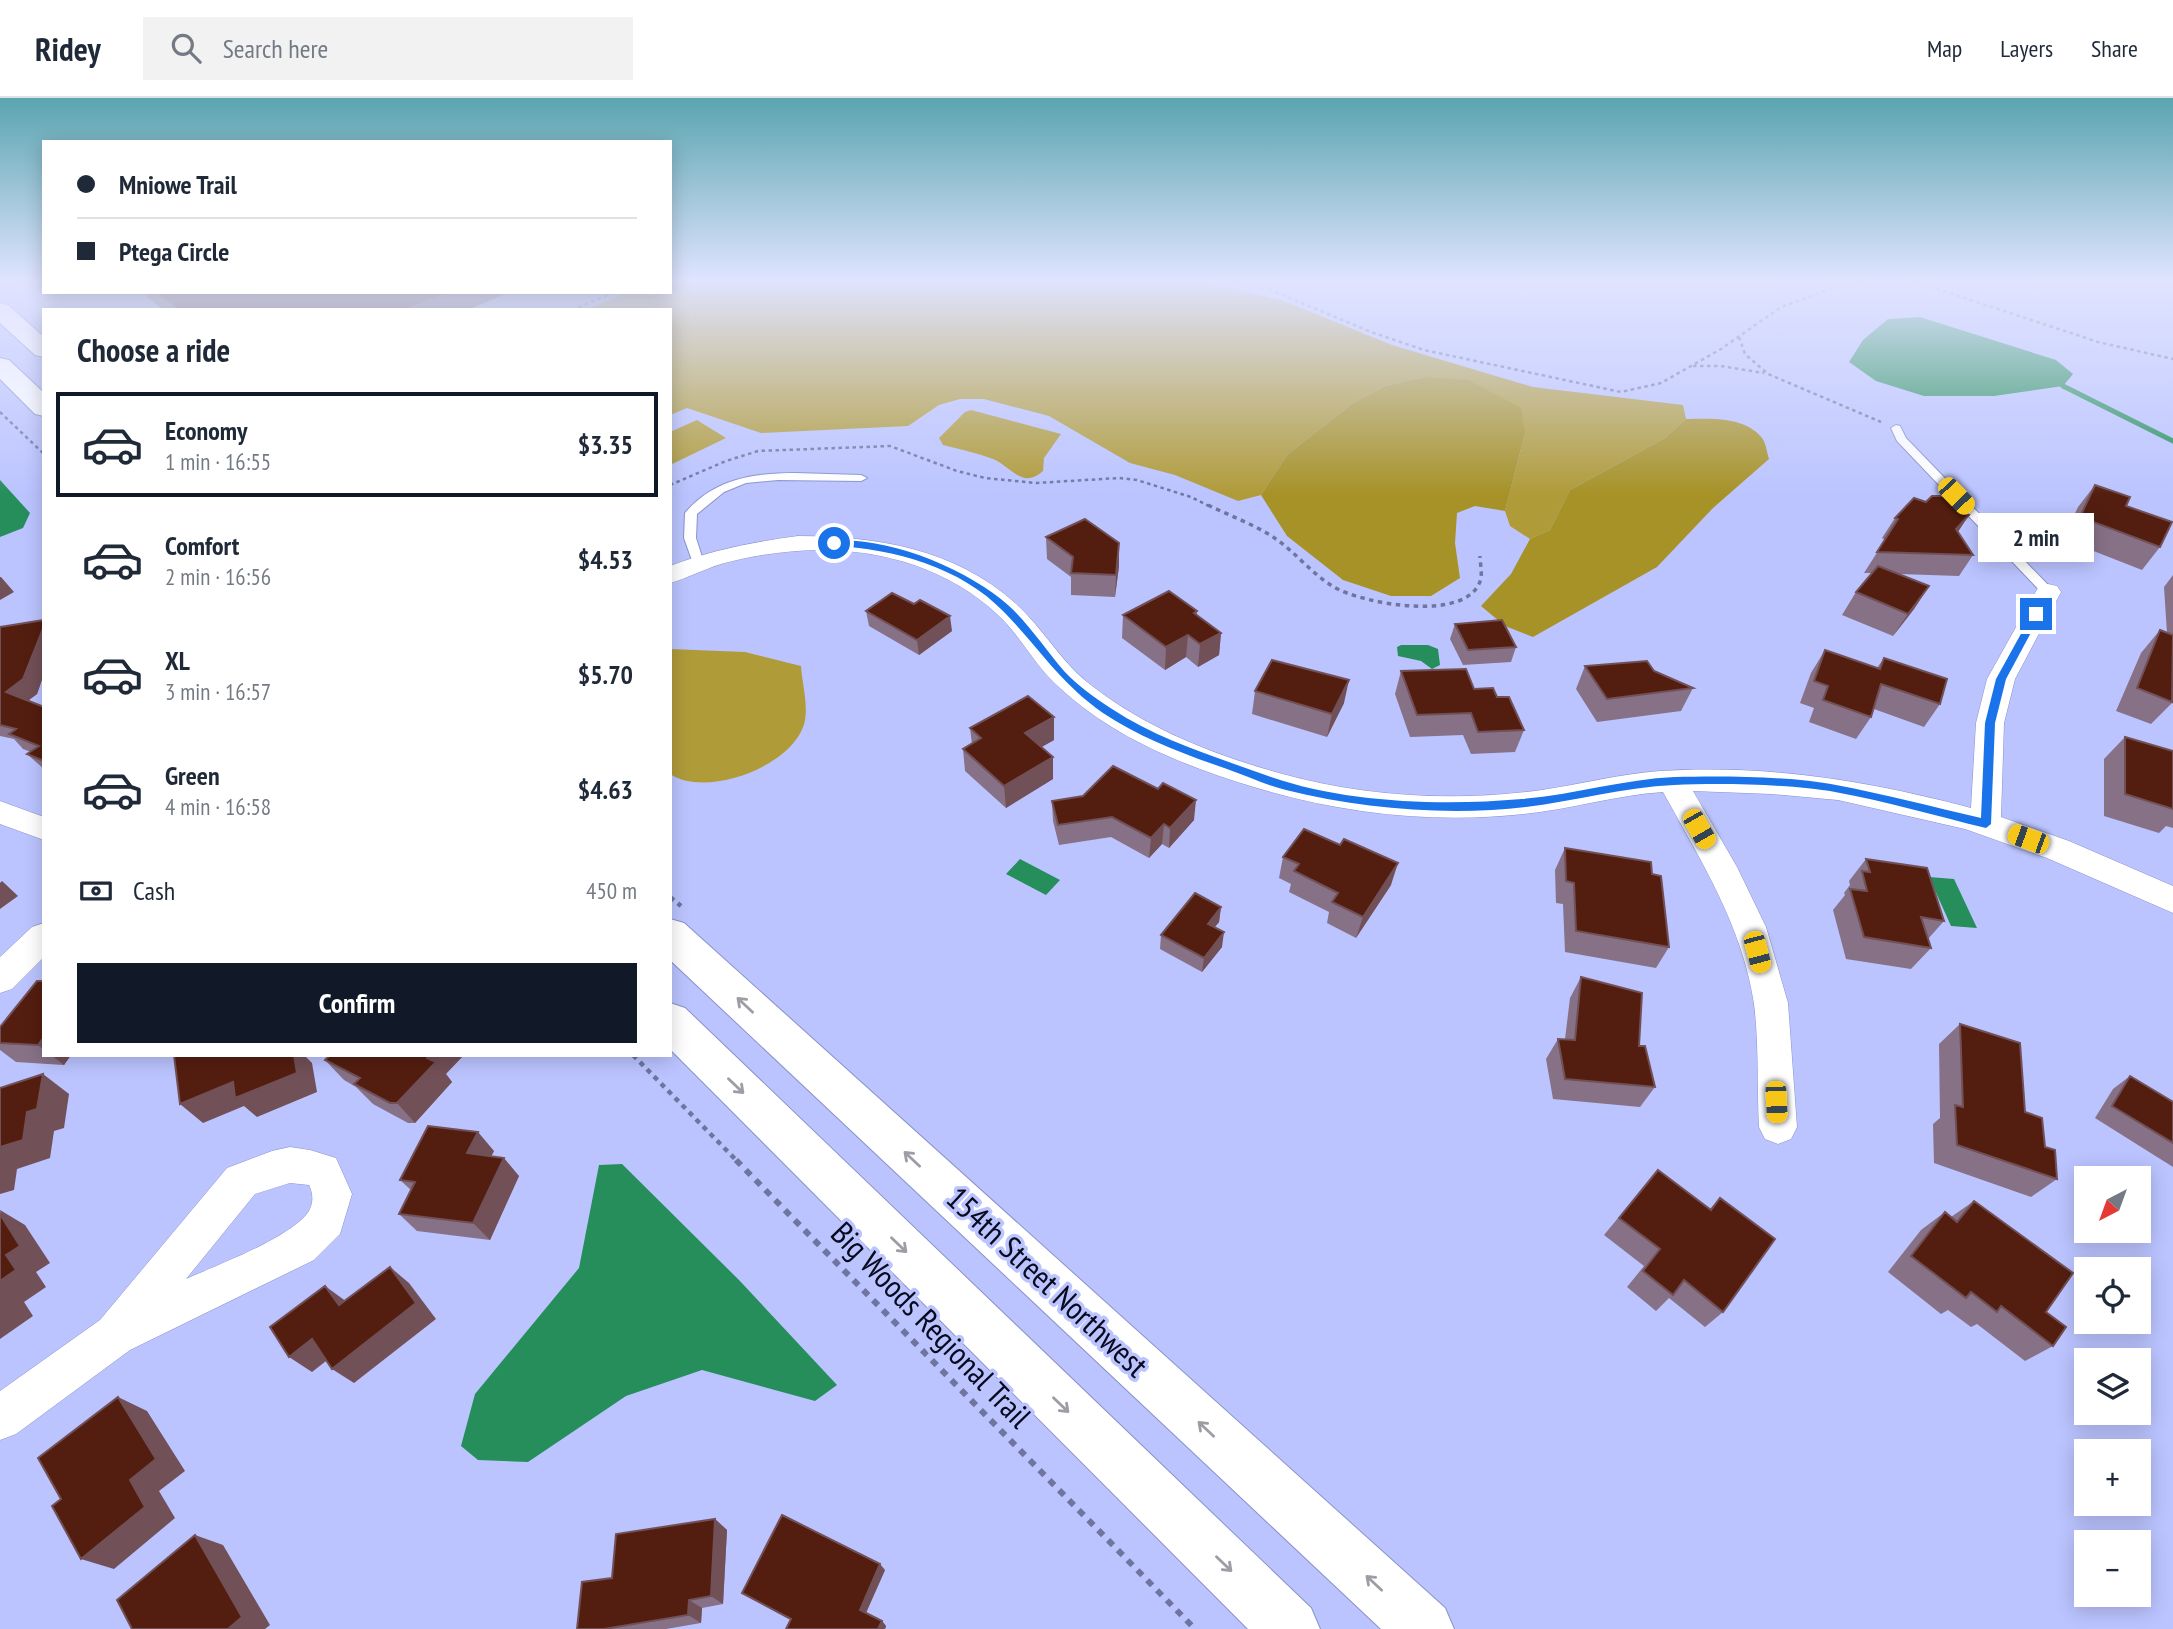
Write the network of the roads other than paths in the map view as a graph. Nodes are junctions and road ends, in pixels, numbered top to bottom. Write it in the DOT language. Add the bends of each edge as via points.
graph roads {
  1 [pos="0,365"];
  2 [pos="42,406"];
  3 [pos="1896,428"];
  4 [pos="862,478"];
  5 [pos="698,563"];
  6 [pos="672,574"];
  7 [pos="2048,592"];
  8 [pos="1672,781"];
  9 [pos="0,812"];
  10 [pos="1986,824"];
  11 [pos="42,828"];
  12 [pos="2173,900"];
  13 [pos="672,937"];
  14 [pos="42,938"];
  15 [pos="0,979"];
  16 [pos="672,1023"];
  17 [pos="1778,1127"];
  18 [pos="115,1335"];
  19 [pos="0,1418"];
  20 [pos="1290,1629"];
  21 [pos="1424,1629"];
  1 -- 2 [label="street"];
  3 -- 7 [label="lane" via="1900,439"];
  4 -- 5 [label="lane" via="772,477 731,484 691,513 690,538"];
  5 -- 6 [label="street"];
  5 -- 8 [label="street" via="718,554 810,542 859,544 943,567 996,601 1063,676 1107,711 1163,742 1286,786 1373,802 1454,806 1523,803"];
  7 -- 10 [label="street" via="2001,679 1990,723"];
  8 -- 10 [label="street" via="1833,788"];
  8 -- 17 [label="street" via="1750,927 1771,1003"];
  9 -- 11 [label="street"];
  10 -- 12 [label="street" via="2070,854"];
  21 -- 13 [label="street, 154th Street Northwest, one-way"];
  14 -- 15 [label="street"];
  16 -- 20 [label="street, one-way"];
  18 -- 18 [label="street" via="300,1246 326,1221 333,1194 322,1171 299,1163 271,1168 242,1181"];
  18 -- 19 [label="street"];
}
